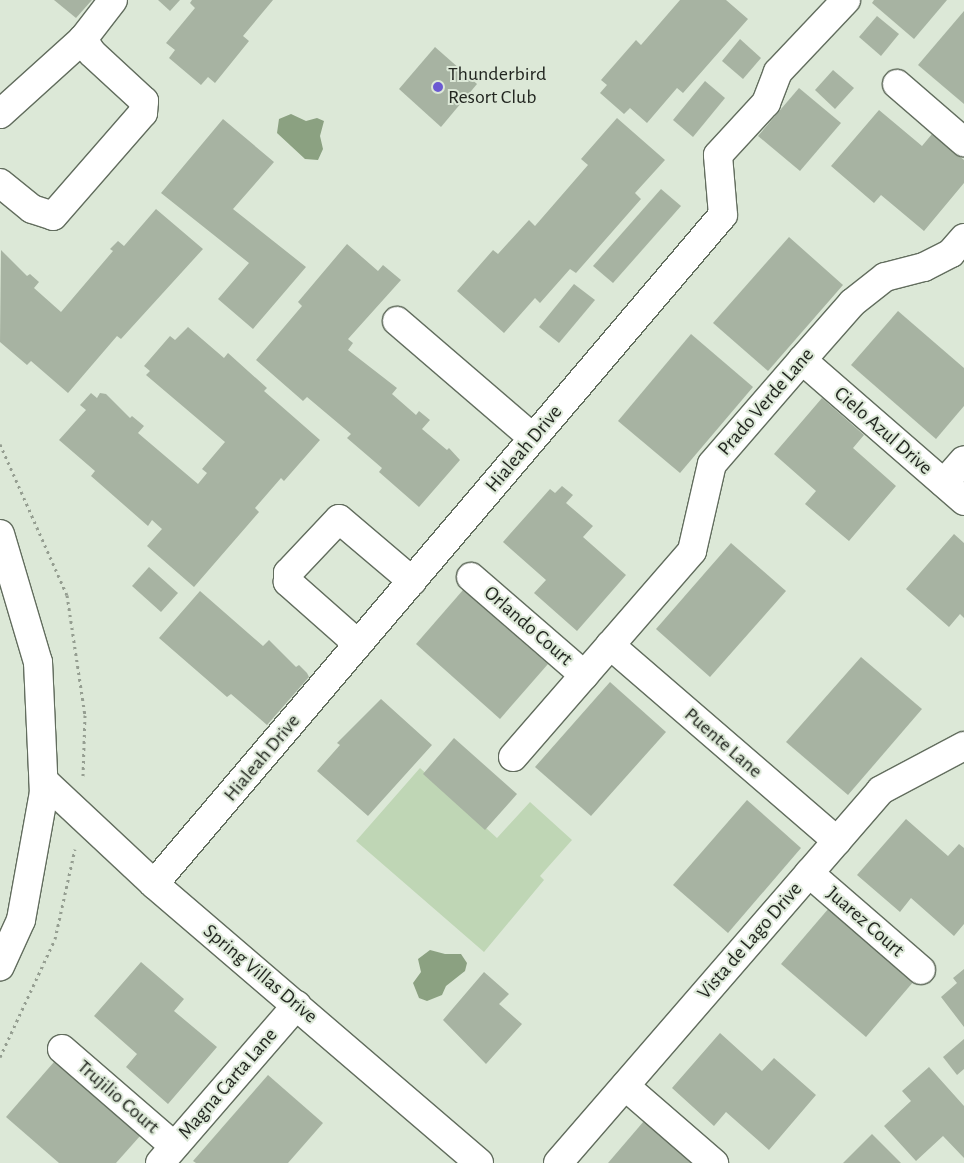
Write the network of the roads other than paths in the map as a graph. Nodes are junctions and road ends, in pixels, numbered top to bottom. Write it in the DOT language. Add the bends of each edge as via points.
graph roads {
  1 [pos="113,0"];
  2 [pos="836,3"];
  3 [pos="83,39"];
  4 [pos="897,84"];
  5 [pos="0,114"];
  6 [pos="964,142"];
  7 [pos="0,183"];
  8 [pos="964,238"];
  9 [pos="397,321"];
  10 [pos="802,360"];
  11 [pos="533,438"];
  12 [pos="964,460"];
  13 [pos="954,492"];
  14 [pos="0,534"];
  15 [pos="471,577"];
  16 [pos="412,581"];
  17 [pos="358,644"];
  18 [pos="610,645"];
  19 [pos="584,675"];
  20 [pos="964,746"];
  21 [pos="513,757"];
  22 [pos="44,781"];
  23 [pos="837,841"];
  24 [pos="809,873"];
  25 [pos="154,884"];
  26 [pos="0,966"];
  27 [pos="921,970"];
  28 [pos="296,1005"];
  29 [pos="62,1049"];
  30 [pos="625,1086"];
  31 [pos="167,1154"];
  32 [pos="479,1163"];
  33 [pos="558,1163"];
  34 [pos="714,1163"];
  1 -- 3 [label="street"];
  2 -- 11 [label="street, Hialeah Drive" via="778,72 766,103 718,155 723,215"];
  3 -- 5 [label="street"];
  3 -- 7 [label="street" via="92,53 144,101 143,113 53,216 32,208"];
  4 -- 6 [label="street"];
  8 -- 10 [label="street, Prado Verde Lane" via="951,253 924,267 885,277 852,303"];
  9 -- 11 [label="street"];
  10 -- 13 [label="street, Cielo Azul Drive"];
  10 -- 18 [label="street, Prado Verde Lane" via="712,464 692,551"];
  11 -- 16 [label="street, Hialeah Drive"];
  12 -- 13 [label="street"];
  14 -- 22 [label="street" via="38,662"];
  15 -- 19 [label="street, Orlando Court"];
  16 -- 17 [label="street, Hialeah Drive"];
  16 -- 17 [label="street" via="339,519 288,572 288,582"];
  17 -- 25 [label="street, Hialeah Drive"];
  18 -- 19 [label="street, Prado Verde Lane"];
  18 -- 23 [label="street, Puente Lane"];
  19 -- 21 [label="street, Prado Verde Lane"];
  20 -- 23 [label="street, Vista de Lago Drive" via="881,790"];
  22 -- 25 [label="street, Spring Villas Drive"];
  22 -- 26 [label="street" via="21,920"];
  23 -- 24 [label="street, Vista de Lago Drive"];
  24 -- 27 [label="street, Juarez Court"];
  24 -- 30 [label="street, Vista de Lago Drive"];
  25 -- 28 [label="street, Spring Villas Drive"];
  28 -- 31 [label="street, Magna Carta Lane"];
  28 -- 32 [label="street, Spring Villas Drive"];
  29 -- 31 [label="street, Trujilio Court"];
  30 -- 33 [label="street, Vista de Lago Drive"];
  30 -- 34 [label="street"];
}
